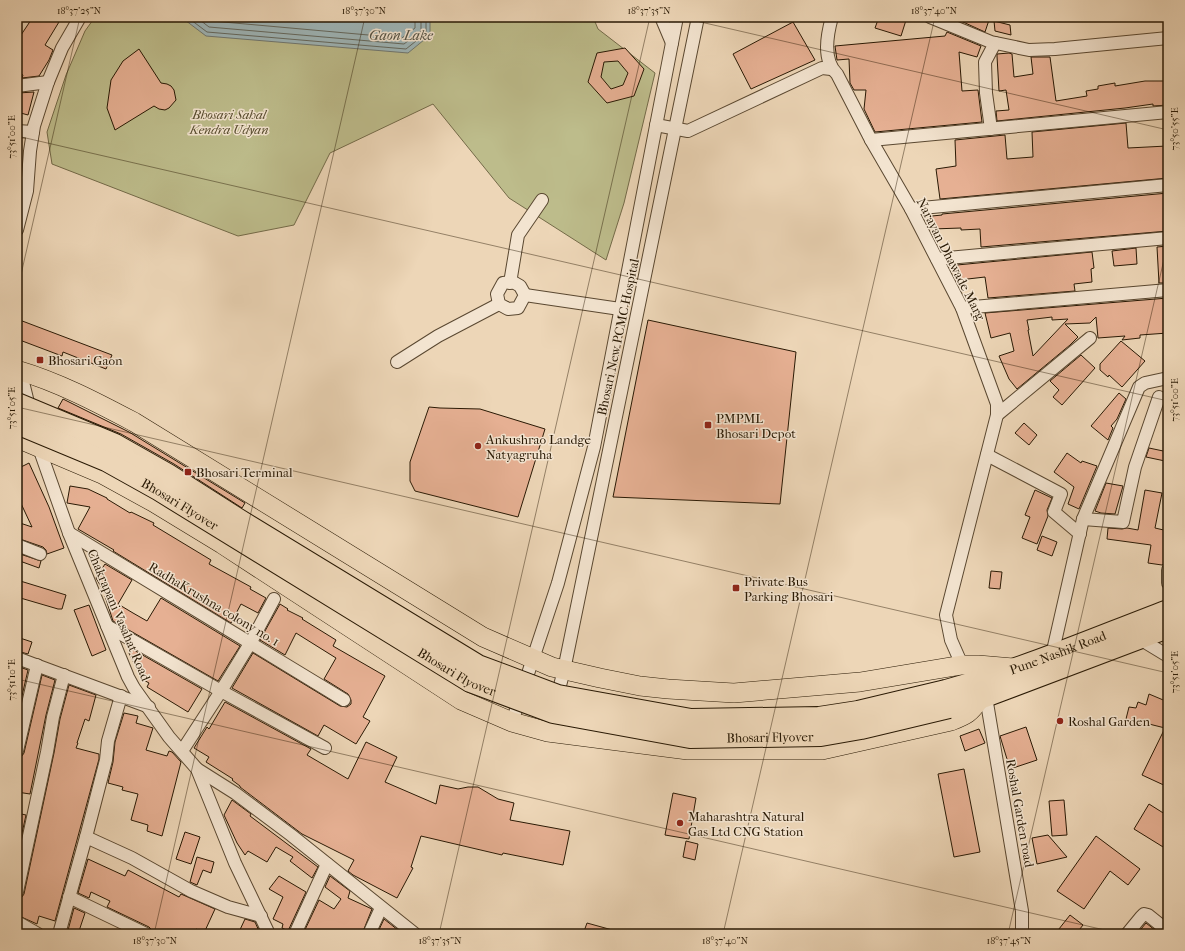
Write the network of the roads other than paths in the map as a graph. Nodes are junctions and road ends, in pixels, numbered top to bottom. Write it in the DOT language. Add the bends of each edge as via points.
graph roads {
  1 [pos="80,17"];
  2 [pos="661,17"];
  3 [pos="832,17"];
  4 [pos="930,17"];
  5 [pos="677,20"];
  6 [pos="697,22"];
  7 [pos="1168,38"];
  8 [pos="672,43"];
  9 [pos="995,43"];
  10 [pos="831,69"];
  11 [pos="48,82"];
  12 [pos="17,86"];
  13 [pos="1168,112"];
  14 [pos="656,124"];
  15 [pos="675,128"];
  16 [pos="991,129"];
  17 [pos="17,130"];
  18 [pos="33,132"];
  19 [pos="871,140"];
  20 [pos="1168,185"];
  21 [pos="542,200"];
  22 [pos="911,209"];
  23 [pos="17,230"];
  24 [pos="1168,238"];
  25 [pos="936,259"];
  26 [pos="510,283"];
  27 [pos="1168,290"];
  28 [pos="525,295"];
  29 [pos="499,304"];
  30 [pos="962,308"];
  31 [pos="620,309"];
  32 [pos="1090,338"];
  33 [pos="397,362"];
  34 [pos="18,370"];
  35 [pos="1168,378"];
  36 [pos="1159,397"];
  37 [pos="17,403"];
  38 [pos="997,415"];
  39 [pos="17,424"];
  40 [pos="17,438"];
  41 [pos="38,447"];
  42 [pos="987,455"];
  43 [pos="1083,519"];
  44 [pos="69,532"];
  45 [pos="1080,534"];
  46 [pos="316,535"];
  47 [pos="17,545"];
  48 [pos="40,554"];
  49 [pos="1168,570"];
  50 [pos="1168,583"];
  51 [pos="280,592"];
  52 [pos="1168,610"];
  53 [pos="107,626"];
  54 [pos="1168,628"];
  55 [pos="1140,639"];
  56 [pos="251,642"];
  57 [pos="1052,655"];
  58 [pos="1168,656"];
  59 [pos="17,658"];
  60 [pos="532,658"];
  61 [pos="37,665"];
  62 [pos="962,666"];
  63 [pos="1013,668"];
  64 [pos="564,670"];
  65 [pos="64,675"];
  66 [pos="221,691"];
  67 [pos="121,696"];
  68 [pos="983,698"];
  69 [pos="947,699"];
  70 [pos="344,700"];
  71 [pos="149,708"];
  72 [pos="512,722"];
  73 [pos="548,732"];
  74 [pos="325,748"];
  75 [pos="17,751"];
  76 [pos="182,751"];
  77 [pos="197,769"];
  78 [pos="86,837"];
  79 [pos="327,864"];
  80 [pos="17,892"];
  81 [pos="69,897"];
  82 [pos="381,908"];
  83 [pos="261,916"];
  84 [pos="17,922"];
  85 [pos="1168,932"];
  86 [pos="38,934"];
  87 [pos="59,934"];
  88 [pos="146,934"];
  89 [pos="269,934"];
  90 [pos="295,934"];
  91 [pos="369,934"];
  92 [pos="415,934"];
  93 [pos="1022,934"];
  94 [pos="1127,934"];
  1 -- 11 [label="street" via="62,48"];
  2 -- 8 [label="street"];
  3 -- 10 [label="street, Narayan Dhawade Marg" via="827,34"];
  4 -- 9 [label="street"];
  5 -- 6 [label="street"];
  5 -- 8 [label="street, Bhosari New PCMC Hospital"];
  6 -- 15 [label="street, Bhosari New PCMC Hospital"];
  7 -- 9 [label="street" via="1029,50"];
  8 -- 14 [label="street, Bhosari New PCMC Hospital"];
  9 -- 16 [label="street" via="985,62"];
  10 -- 15 [label="street" via="822,68 688,131"];
  10 -- 19 [label="street, Narayan Dhawade Marg" via="837,74"];
  11 -- 12 [label="street"];
  11 -- 18 [label="street"];
  13 -- 16 [label="street"];
  14 -- 15 [label="street"];
  14 -- 31 [label="street, Bhosari New PCMC Hospital"];
  15 -- 64 [label="street, Bhosari New PCMC Hospital"];
  16 -- 19 [label="street"];
  17 -- 18 [label="street"];
  18 -- 23 [label="street" via="27,191"];
  19 -- 22 [label="street, Narayan Dhawade Marg"];
  20 -- 22 [label="street"];
  21 -- 26 [label="street" via="518,235"];
  22 -- 25 [label="street, Narayan Dhawade Marg"];
  24 -- 25 [label="street"];
  25 -- 30 [label="street, Narayan Dhawade Marg"];
  26 -- 28 [label="street" via="520,286"];
  26 -- 29 [label="street" via="503,283 497,294"];
  27 -- 30 [label="street"];
  28 -- 29 [label="street" via="518,308 508,309"];
  28 -- 31 [label="street"];
  29 -- 33 [label="street" via="438,336"];
  30 -- 38 [label="street, Narayan Dhawade Marg" via="997,404"];
  31 -- 60 [label="street, Bhosari New PCMC Hospital" via="594,447 552,603"];
  32 -- 38 [label="street"];
  34 -- 41 [label="street, Chakrapani Vasahat Road"];
  34 -- 46 [label="main road" via="77,392 134,422"];
  35 -- 43 [label="street" via="1145,383 1140,387"];
  36 -- 43 [label="street" via="1135,467 1123,522"];
  37 -- 69 [label="highway, Bhosari Flyover, bridge" via="115,444 168,474 478,665 558,695 691,719 820,717"];
  38 -- 42 [label="street, Narayan Dhawade Marg"];
  39 -- 69 [label="highway, Bhosari Flyover, bridge" via="106,461 158,490 470,682 553,713 690,738 821,736 862,729"];
  40 -- 41 [label="main road"];
  41 -- 44 [label="street, Chakrapani Vasahat Road"];
  41 -- 51 [label="main road" via="102,474 153,502"];
  42 -- 45 [label="street" via="1061,494 1054,512"];
  42 -- 62 [label="street, Narayan Dhawade Marg" via="946,615 951,640"];
  43 -- 45 [label="street"];
  44 -- 53 [label="street, Chakrapani Vasahat Road"];
  44 -- 56 [label="street, RadhaKrushna colony no. 1"];
  45 -- 57 [label="street"];
  46 -- 51 [label="main road"];
  46 -- 60 [label="main road" via="483,638"];
  47 -- 48 [label="street"];
  49 -- 50 [label="street"];
  51 -- 56 [label="street"];
  51 -- 72 [label="main road" via="461,700"];
  52 -- 57 [label="highway, Pune Nashik Road"];
  53 -- 66 [label="street"];
  53 -- 71 [label="street, Chakrapani Vasahat Road" via="128,677"];
  54 -- 55 [label="highway, Pune Nashik Road"];
  55 -- 58 [label="street"];
  55 -- 68 [label="highway, Pune Nashik Road"];
  56 -- 66 [label="street"];
  56 -- 70 [label="street, RadhaKrushna colony no. 1"];
  57 -- 63 [label="highway, Pune Nashik Road"];
  59 -- 61 [label="street"];
  60 -- 64 [label="main road"];
  60 -- 72 [label="street, Bhosari New PCMC Hospital"];
  61 -- 65 [label="street"];
  61 -- 75 [label="street"];
  62 -- 63 [label="main road"];
  62 -- 64 [label="main road" via="860,682 734,693 640,686"];
  63 -- 69 [label="highway, Pune Nashik Road" via="979,681"];
  64 -- 73 [label="street, Bhosari New PCMC Hospital"];
  65 -- 67 [label="street"];
  65 -- 80 [label="street"];
  66 -- 74 [label="street"];
  66 -- 76 [label="street"];
  67 -- 71 [label="street"];
  67 -- 78 [label="street"];
  68 -- 69 [label="highway, Pune Nashik Road"];
  68 -- 73 [label="main road" via="965,716 951,721 822,750 688,750"];
  68 -- 93 [label="street, Roshal Garden road" via="1022,911"];
  71 -- 76 [label="street, Chakrapani Vasahat Road"];
  72 -- 73 [label="main road"];
  76 -- 77 [label="street, Chakrapani Vasahat Road"];
  77 -- 79 [label="street" via="235,793"];
  77 -- 83 [label="street, Chakrapani Vasahat Road" via="235,863"];
  78 -- 81 [label="street"];
  78 -- 83 [label="street" via="132,858 191,891 228,907"];
  79 -- 82 [label="street"];
  79 -- 90 [label="street"];
  81 -- 87 [label="street"];
  81 -- 88 [label="street"];
  82 -- 91 [label="street"];
  82 -- 92 [label="street"];
  83 -- 89 [label="street, Chakrapani Vasahat Road"];
  84 -- 86 [label="street"];
  85 -- 94 [label="street" via="1144,914"];
}
